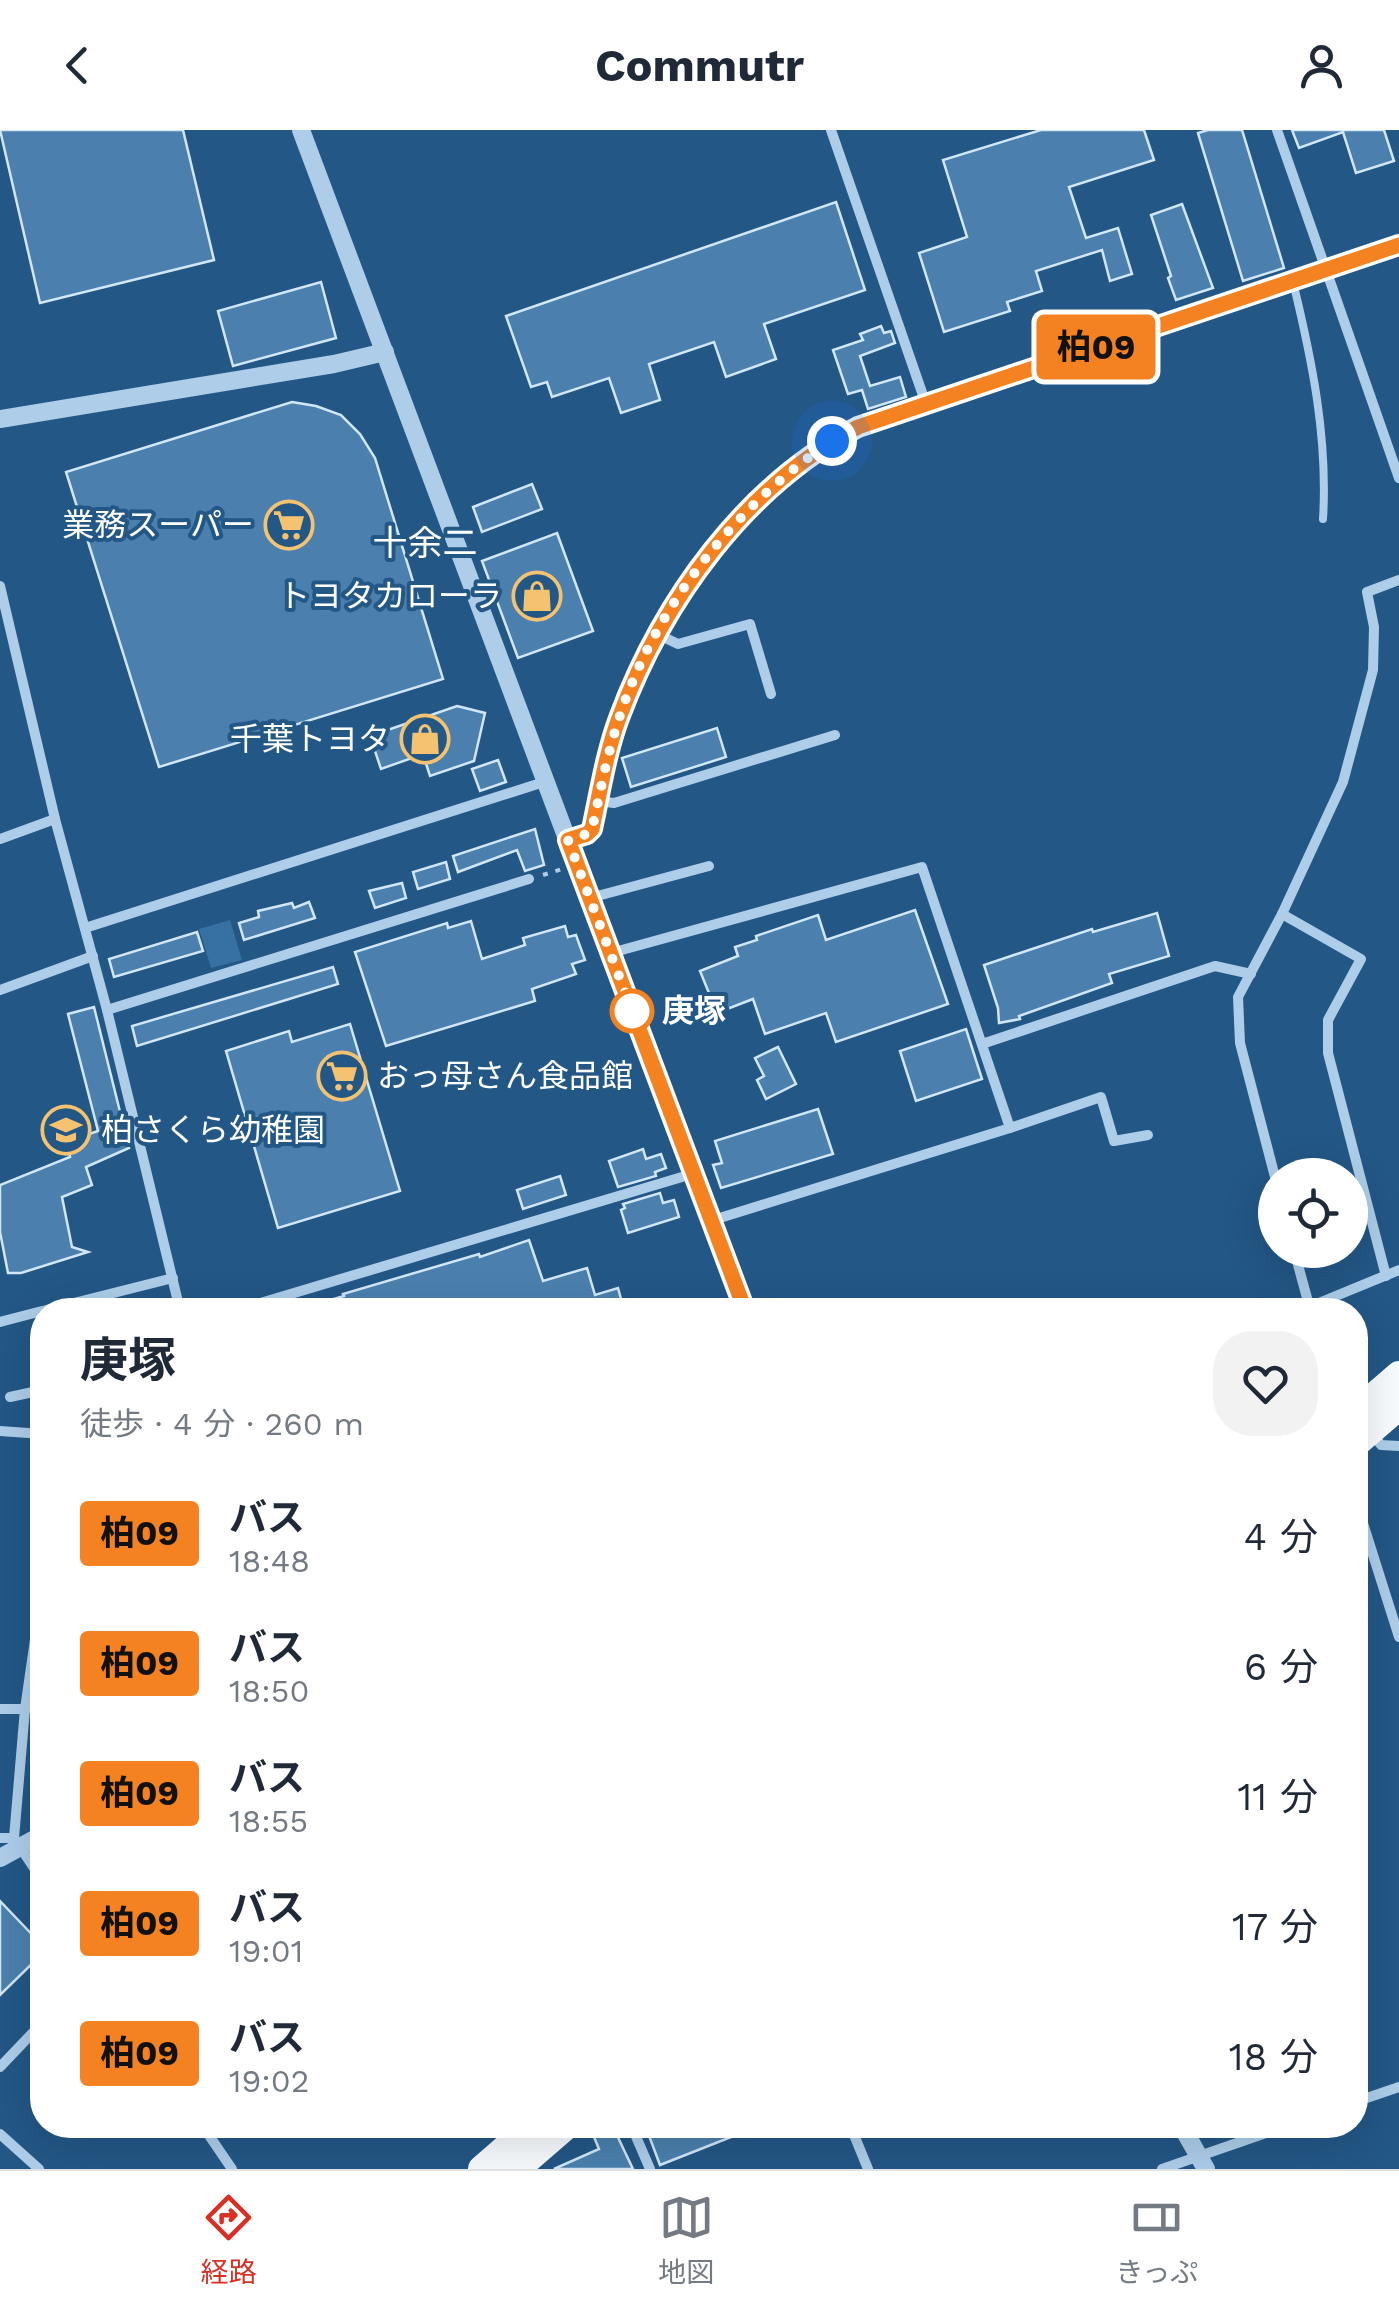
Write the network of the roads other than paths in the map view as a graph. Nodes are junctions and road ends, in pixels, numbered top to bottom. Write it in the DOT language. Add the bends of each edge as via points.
graph roads {
  1 [pos="301,130"];
  2 [pos="831,130"];
  3 [pos="1277,130"];
  4 [pos="1399,245"];
  5 [pos="1327,270"];
  6 [pos="1293,282"];
  7 [pos="385,352"];
  8 [pos="926,404"];
  9 [pos="0,419"];
  10 [pos="1399,478"];
  11 [pos="1323,519"];
  12 [pos="1399,580"];
  13 [pos="0,586"];
  14 [pos="658,634"];
  15 [pos="772,694"];
  16 [pos="834,735"];
  17 [pos="544,782"];
  18 [pos="598,801"];
  19 [pos="55,820"];
  20 [pos="0,839"];
  21 [pos="568,840"];
  22 [pos="709,866"];
  23 [pos="529,879"];
  24 [pos="590,898"];
  25 [pos="1282,914"];
  26 [pos="86,928"];
  27 [pos="612,954"];
  28 [pos="93,956"];
  29 [pos="1250,974"];
  30 [pos="0,990"];
  31 [pos="107,1010"];
  32 [pos="982,1044"];
  33 [pos="1010,1128"];
  34 [pos="1148,1135"];
  35 [pos="1270,1158"];
  36 [pos="692,1174"];
  37 [pos="710,1221"];
  38 [pos="1299,1268"];
  39 [pos="1399,1270"];
  40 [pos="1386,1276"];
  41 [pos="173,1278"];
  42 [pos="92,1298"];
  43 [pos="177,1298"];
  44 [pos="277,1298"];
  45 [pos="739,1298"];
  46 [pos="1307,1298"];
  47 [pos="1334,1298"];
  48 [pos="30,1314"];
  49 [pos="0,1322"];
  50 [pos="1399,1374"];
  51 [pos="30,1393"];
  52 [pos="10,1397"];
  53 [pos="1399,1406"];
  54 [pos="1368,1410"];
  55 [pos="1368,1417"];
  56 [pos="0,1430"];
  57 [pos="1368,1430"];
  58 [pos="30,1433"];
  59 [pos="1399,1446"];
  60 [pos="1368,1539"];
  61 [pos="1399,1637"];
  62 [pos="30,1674"];
  63 [pos="0,1708"];
  64 [pos="30,1708"];
  65 [pos="25,1709"];
  66 [pos="0,1838"];
  67 [pos="30,1838"];
  68 [pos="16,1842"];
  69 [pos="0,1858"];
  70 [pos="30,1862"];
  71 [pos="30,2036"];
  72 [pos="0,2068"];
  73 [pos="1399,2087"];
  74 [pos="1368,2098"];
  75 [pos="0,2134"];
  76 [pos="211,2138"];
  77 [pos="518,2138"];
  78 [pos="552,2138"];
  79 [pos="637,2138"];
  80 [pos="855,2138"];
  81 [pos="1188,2138"];
  82 [pos="1258,2138"];
  83 [pos="1202,2162"];
  84 [pos="39,2169"];
  85 [pos="232,2169"];
  86 [pos="482,2169"];
  87 [pos="516,2169"];
  88 [pos="650,2169"];
  89 [pos="868,2169"];
  90 [pos="1162,2169"];
  1 -- 7 [label="street"];
  2 -- 8 [label="street"];
  3 -- 5 [label="street"];
  4 -- 5 [label="street"];
  5 -- 6 [label="street"];
  5 -- 10 [label="street"];
  6 -- 8 [label="street"];
  6 -- 11 [label="lane" via="1312,360 1326,468"];
  7 -- 9 [label="street"];
  7 -- 17 [label="street"];
  8 -- 14 [label="street" via="858,427 778,482 714,549"];
  12 -- 25 [label="street" via="1367,592 1374,670 1343,782"];
  13 -- 19 [label="street"];
  14 -- 15 [label="street" via="678,644 750,624"];
  14 -- 18 [label="street" via="618,721"];
  16 -- 18 [label="street" via="614,803"];
  17 -- 21 [label="street"];
  17 -- 26 [label="street"];
  18 -- 21 [label="street" via="592,829"];
  19 -- 20 [label="street"];
  19 -- 26 [label="street" via="76,914"];
  21 -- 24 [label="street"];
  22 -- 24 [label="street"];
  23 -- 31 [label="street"];
  24 -- 27 [label="street"];
  25 -- 29 [label="street"];
  25 -- 40 [label="street" via="1361,959 1328,1020 1328,1053"];
  26 -- 28 [label="street"];
  27 -- 32 [label="street" via="922,867"];
  27 -- 36 [label="street"];
  28 -- 30 [label="street"];
  28 -- 31 [label="street"];
  29 -- 32 [label="street" via="1215,966"];
  29 -- 35 [label="street" via="1238,997 1240,1043"];
  31 -- 41 [label="street"];
  32 -- 33 [label="street"];
  33 -- 34 [label="street" via="1101,1097 1114,1140"];
  33 -- 37 [label="street"];
  36 -- 37 [label="street"];
  36 -- 44 [label="street"];
  37 -- 45 [label="street"];
  38 -- 46 [label="street"];
  39 -- 40 [label="street"];
  40 -- 47 [label="street"];
  41 -- 42 [label="street"];
  41 -- 43 [label="street"];
  48 -- 49 [label="street"];
  50 -- 54 [label="highway"];
  51 -- 52 [label="street"];
  53 -- 55 [label="highway"];
  56 -- 58 [label="street"];
  57 -- 59 [label="street" via="1381,1444"];
  60 -- 61 [label="street"];
  62 -- 65 [label="street"];
  63 -- 65 [label="street"];
  64 -- 65 [label="street"];
  65 -- 68 [label="street"];
  66 -- 68 [label="street"];
  67 -- 68 [label="street"];
  68 -- 69 [label="street"];
  68 -- 70 [label="street"];
  71 -- 72 [label="street"];
  73 -- 74 [label="street"];
  75 -- 84 [label="street"];
  76 -- 85 [label="street"];
  77 -- 86 [label="highway"];
  78 -- 87 [label="highway"];
  79 -- 88 [label="street"];
  80 -- 89 [label="street"];
  81 -- 83 [label="street"];
  82 -- 83 [label="street"];
  83 -- 90 [label="street"];
}
